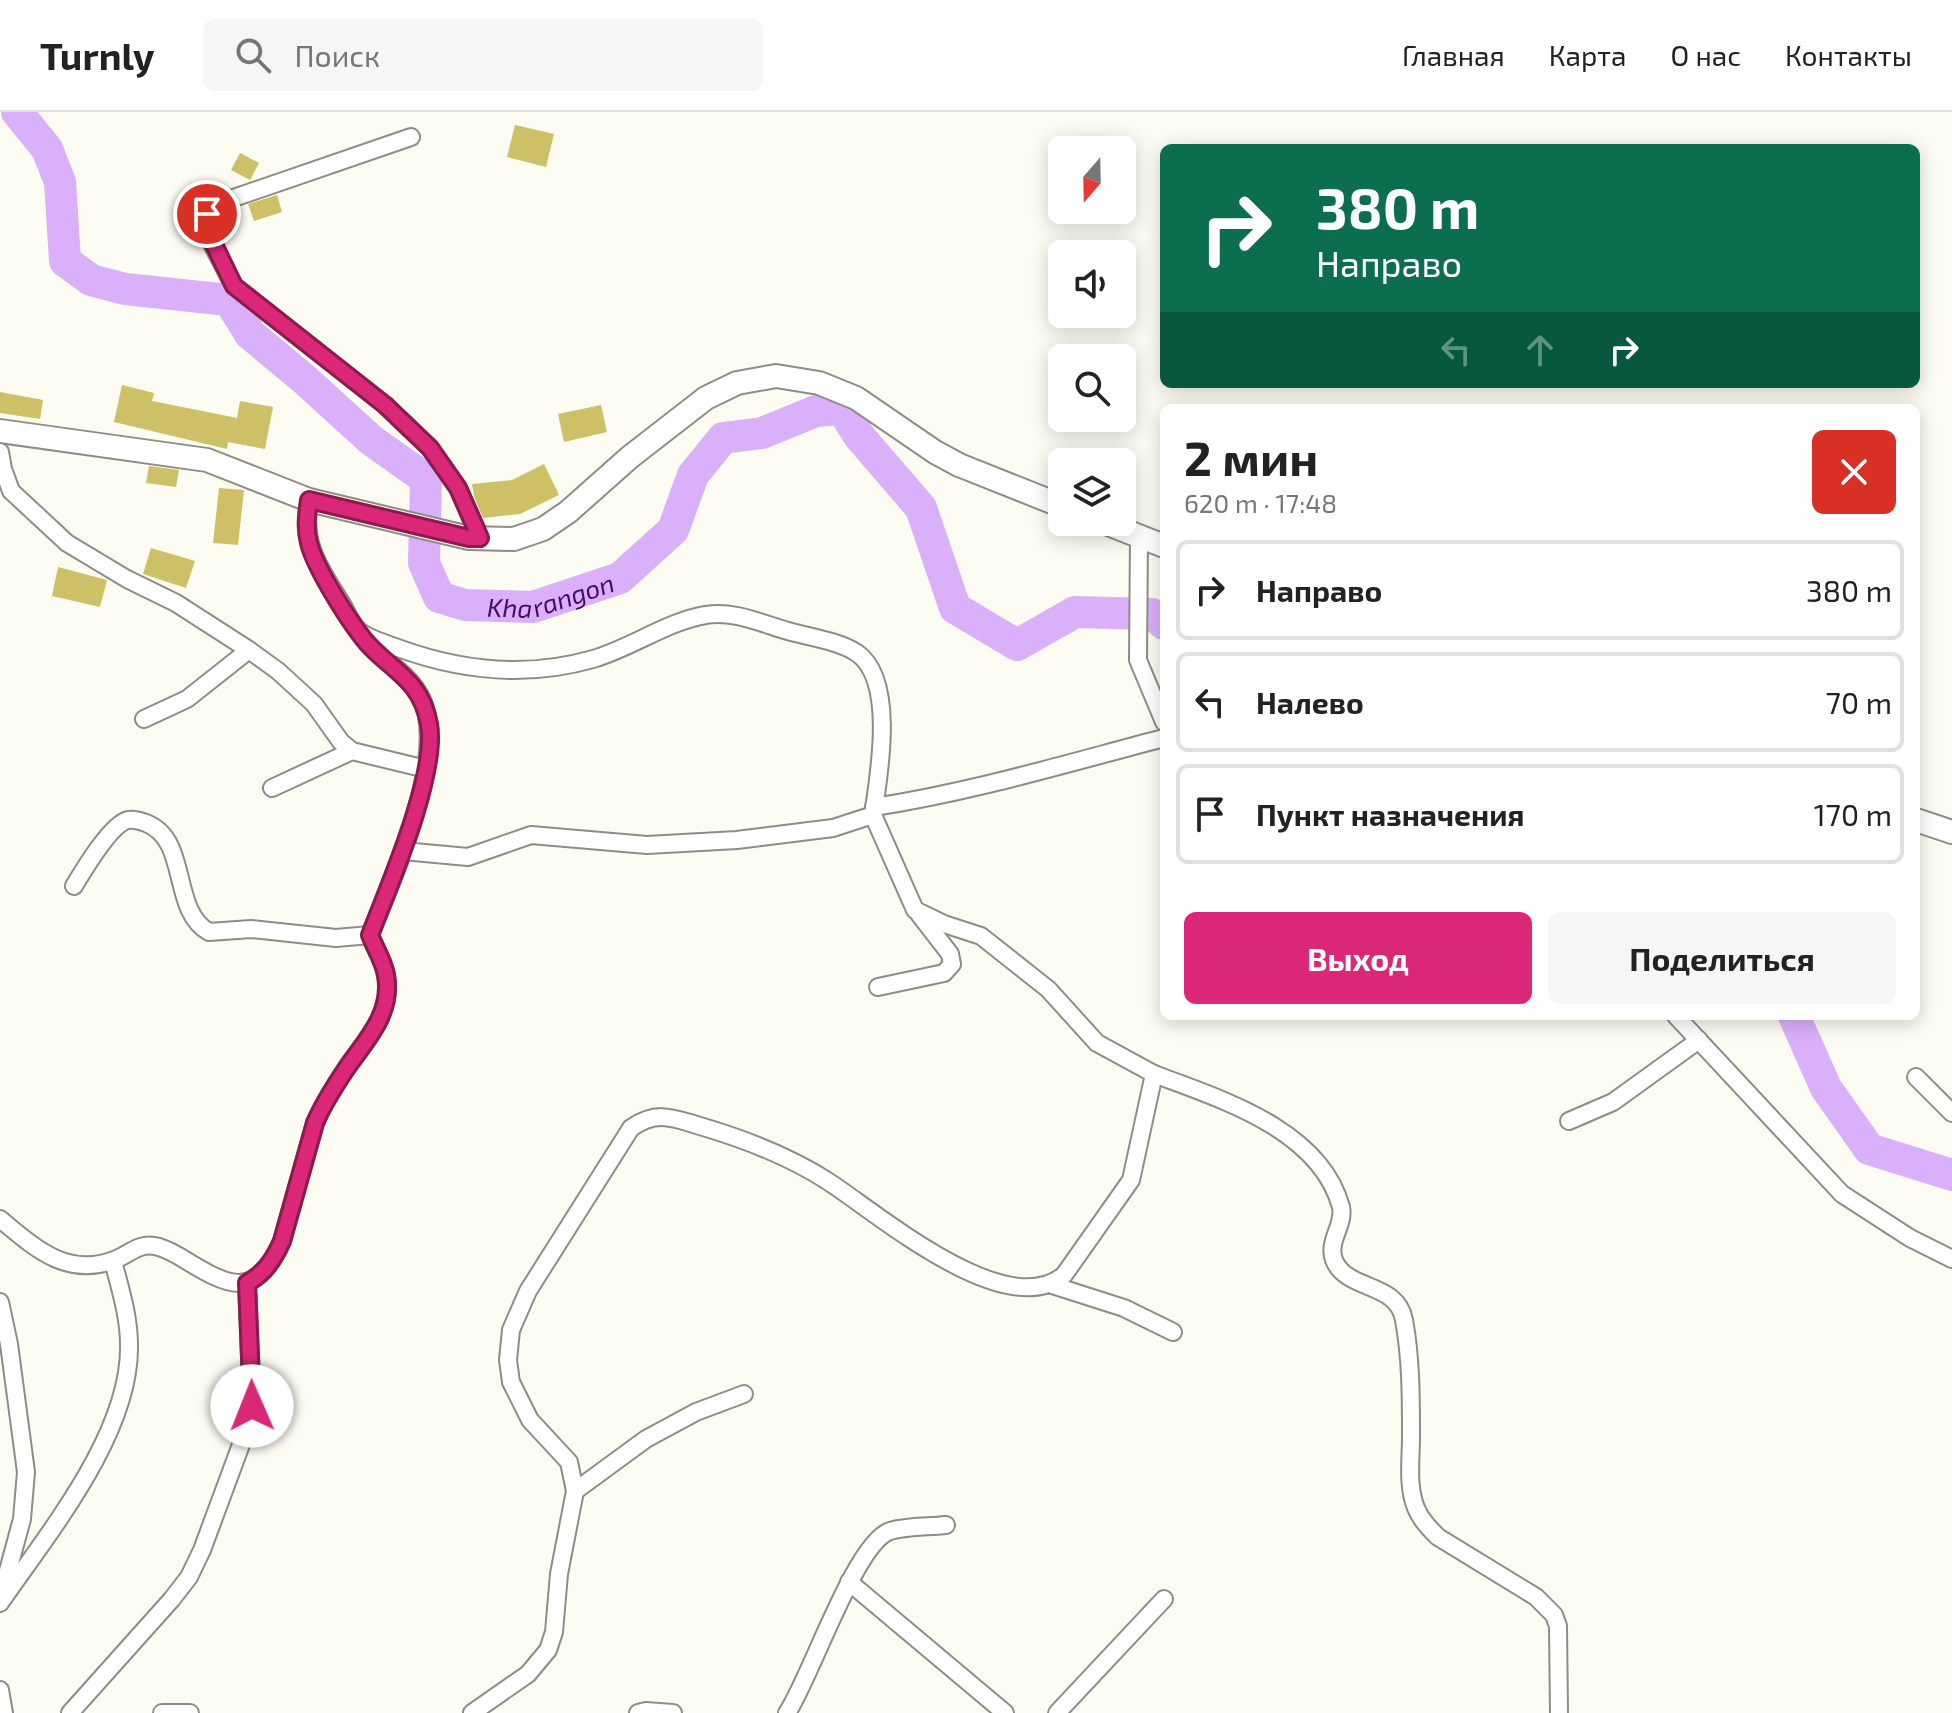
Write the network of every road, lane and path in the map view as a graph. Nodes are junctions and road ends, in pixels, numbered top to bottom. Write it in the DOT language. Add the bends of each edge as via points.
graph roads {
  1 [pos="411,137"];
  2 [pos="0,431"];
  3 [pos="0,452"];
  4 [pos="309,500"];
  5 [pos="1048,500"];
  6 [pos="1136,536"];
  7 [pos="1139,537"];
  8 [pos="474,538"];
  9 [pos="1160,545"];
  10 [pos="357,630"];
  11 [pos="249,650"];
  12 [pos="1160,713"];
  13 [pos="144,719"];
  14 [pos="1160,739"];
  15 [pos="352,751"];
  16 [pos="426,769"];
  17 [pos="272,788"];
  18 [pos="874,811"];
  19 [pos="1920,821"];
  20 [pos="1952,832"];
  21 [pos="403,851"];
  22 [pos="74,886"];
  23 [pos="915,910"];
  24 [pos="370,935"];
  25 [pos="878,987"];
  26 [pos="1680,1020"];
  27 [pos="1699,1040"];
  28 [pos="1154,1074"];
  29 [pos="1916,1077"];
  30 [pos="1952,1113"];
  31 [pos="1569,1121"];
  32 [pos="0,1219"];
  33 [pos="1952,1259"];
  34 [pos="113,1261"];
  35 [pos="247,1283"];
  36 [pos="1052,1285"];
  37 [pos="0,1302"];
  38 [pos="1173,1332"];
  39 [pos="744,1394"];
  40 [pos="575,1491"];
  41 [pos="946,1525"];
  42 [pos="849,1582"];
  43 [pos="1164,1599"];
  44 [pos="0,1602"];
  45 [pos="0,1690"];
  46 [pos="667,1712"];
  47 [pos="4,1713"];
  48 [pos="70,1713"];
  49 [pos="162,1713"];
  50 [pos="190,1713"];
  51 [pos="472,1713"];
  52 [pos="638,1713"];
  53 [pos="787,1713"];
  54 [pos="1005,1713"];
  55 [pos="1057,1713"];
  56 [pos="1559,1713"];
  1 -- 8 [label="street" via="219,203 206,222 234,286 385,405 430,448 458,488"];
  2 -- 4 [label="street" via="207,460"];
  3 -- 11 [label="street" via="11,491 67,543"];
  4 -- 8 [label="street"];
  4 -- 10 [label="street" via="306,531 313,558"];
  5 -- 8 [label="street" via="959,465 856,398 819,383 776,376 737,383 706,398 543,529 514,539"];
  6 -- 7 [label="street"];
  7 -- 9 [label="street"];
  7 -- 12 [label="street" via="1140,669"];
  10 -- 16 [label="street" via="422,699 430,726"];
  10 -- 18 [label="street" via="415,654 488,670 589,660 689,619 719,614 851,650 869,667 881,702"];
  11 -- 13 [label="street" via="187,699"];
  11 -- 15 [label="street" via="314,704"];
  14 -- 18 [label="street"];
  15 -- 16 [label="street"];
  15 -- 17 [label="street"];
  16 -- 21 [label="street"];
  18 -- 21 [label="street" via="833,828 737,840 647,845 531,835 468,857"];
  18 -- 23 [label="street"];
  19 -- 20 [label="street"];
  21 -- 24 [label="street"];
  22 -- 24 [label="street" via="117,827 138,820 168,841 182,891 209,932"];
  23 -- 25 [label="street" via="950,954 952,964 944,973"];
  23 -- 28 [label="street" via="981,936 1048,989 1097,1043"];
  24 -- 35 [label="street" via="386,974 385,1006 315,1123 275,1256"];
  26 -- 27 [label="street"];
  27 -- 31 [label="street" via="1613,1102"];
  27 -- 33 [label="street" via="1842,1194"];
  28 -- 36 [label="street" via="1131,1180 1071,1267"];
  28 -- 56 [label="street" via="1268,1121 1323,1171 1342,1212 1333,1245 1336,1265 1401,1306 1411,1390 1415,1507 1438,1537 1546,1604 1558,1626"];
  29 -- 30 [label="street"];
  32 -- 34 [label="street" via="41,1253 58,1260"];
  34 -- 35 [label="street" via="138,1248 158,1246 223,1282"];
  34 -- 44 [label="street" via="129,1345 119,1409 79,1488"];
  35 -- 48 [label="street" via="252,1406 202,1550 172,1599"];
  36 -- 38 [label="street" via="1124,1308"];
  36 -- 40 [label="street" via="1038,1289 1004,1284 954,1265 909,1240 827,1180 776,1154 668,1117 644,1119 631,1128 588,1192 528,1291 511,1330 511,1382 530,1420 569,1462"];
  37 -- 44 [label="street" via="26,1472 22,1519"];
  39 -- 40 [label="street" via="646,1439"];
  40 -- 51 [label="street" via="548,1650 528,1674"];
  41 -- 42 [label="street" via="888,1531"];
  42 -- 53 [label="street"];
  42 -- 54 [label="street"];
  43 -- 55 [label="street"];
  45 -- 47 [label="street"];
  46 -- 52 [label="street"];
  49 -- 50 [label="street"];
}
